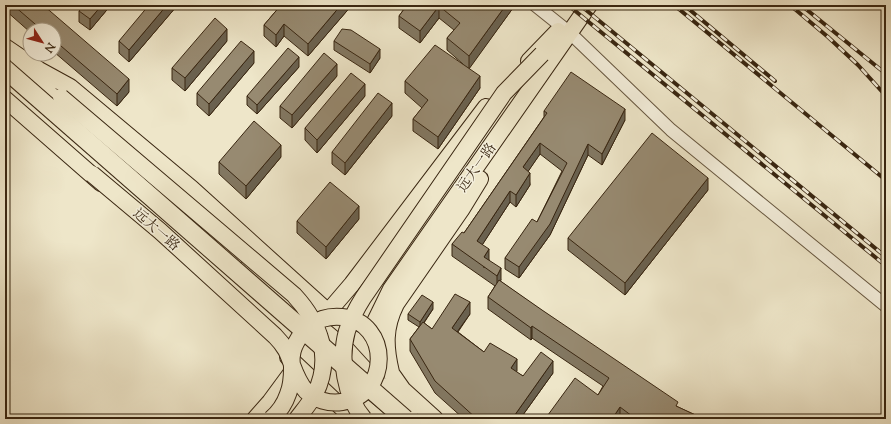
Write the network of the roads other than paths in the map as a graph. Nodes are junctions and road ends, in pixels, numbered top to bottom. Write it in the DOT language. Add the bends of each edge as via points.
graph roads {
  1 [pos="535,5"];
  2 [pos="576,5"];
  3 [pos="589,5"];
  4 [pos="563,30"];
  5 [pos="5,48"];
  6 [pos="542,54"];
  7 [pos="5,69"];
  8 [pos="37,75"];
  9 [pos="5,84"];
  10 [pos="528,93"];
  11 [pos="5,99"];
  12 [pos="886,306"];
  13 [pos="328,312"];
  14 [pos="346,317"];
  15 [pos="310,326"];
  16 [pos="370,332"];
  17 [pos="295,367"];
  18 [pos="391,373"];
  19 [pos="374,380"];
  20 [pos="354,399"];
  21 [pos="323,401"];
  22 [pos="255,419"];
  23 [pos="271,419"];
  24 [pos="289,419"];
  25 [pos="296,419"];
  26 [pos="354,419"];
  27 [pos="364,419"];
  28 [pos="378,419"];
  29 [pos="390,419"];
  30 [pos="405,419"];
  31 [pos="421,419"];
  32 [pos="435,419"];
  1 -- 4 [label="street"];
  2 -- 4 [label="main road, 远大一路"];
  3 -- 4 [label="main road, 远大一路"];
  4 -- 6 [label="main road, 远大一路"];
  4 -- 10 [label="main road, 远大一路"];
  4 -- 12 [label="street" via="671,130"];
  4 -- 13 [label="main road" via="496,94"];
  5 -- 8 [label="main road"];
  6 -- 14 [label="main road, 远大一路, bridge" via="379,286"];
  6 -- 27 [label="main road, bridge" via="504,93 352,316 344,351 345,376 358,412"];
  7 -- 30 [label="highway, bridge"];
  8 -- 13 [label="main road" via="70,87 192,189"];
  8 -- 15 [label="main road"];
  8 -- 25 [label="main road, bridge" via="306,308 318,331 324,359 323,372 314,396"];
  9 -- 29 [label="highway, bridge"];
  10 -- 16 [label="main road, 远大一路" via="391,289"];
  10 -- 18 [label="main road" via="499,149 390,316 386,346"];
  11 -- 17 [label="main road, 远大一路, bridge" via="160,231 275,336"];
  13 -- 18 [label="main road" via="372,350"];
  14 -- 15 [label="main road, bridge" via="327,318"];
  14 -- 16 [label="main road, bridge"];
  15 -- 17 [label="main road, bridge" via="299,339 292,355"];
  16 -- 19 [label="main road, bridge" via="380,356"];
  17 -- 21 [label="main road, bridge" via="301,384 314,397"];
  17 -- 22 [label="main road"];
  17 -- 23 [label="main road, 远大一路, bridge" via="288,394 278,413"];
  17 -- 26 [label="main road"];
  18 -- 32 [label="main road" via="403,390"];
  19 -- 20 [label="main road, bridge" via="366,391"];
  19 -- 31 [label="main road"];
  20 -- 21 [label="main road, bridge" via="339,403"];
  20 -- 28 [label="main road"];
  21 -- 24 [label="main road, bridge" via="307,407"];
}
